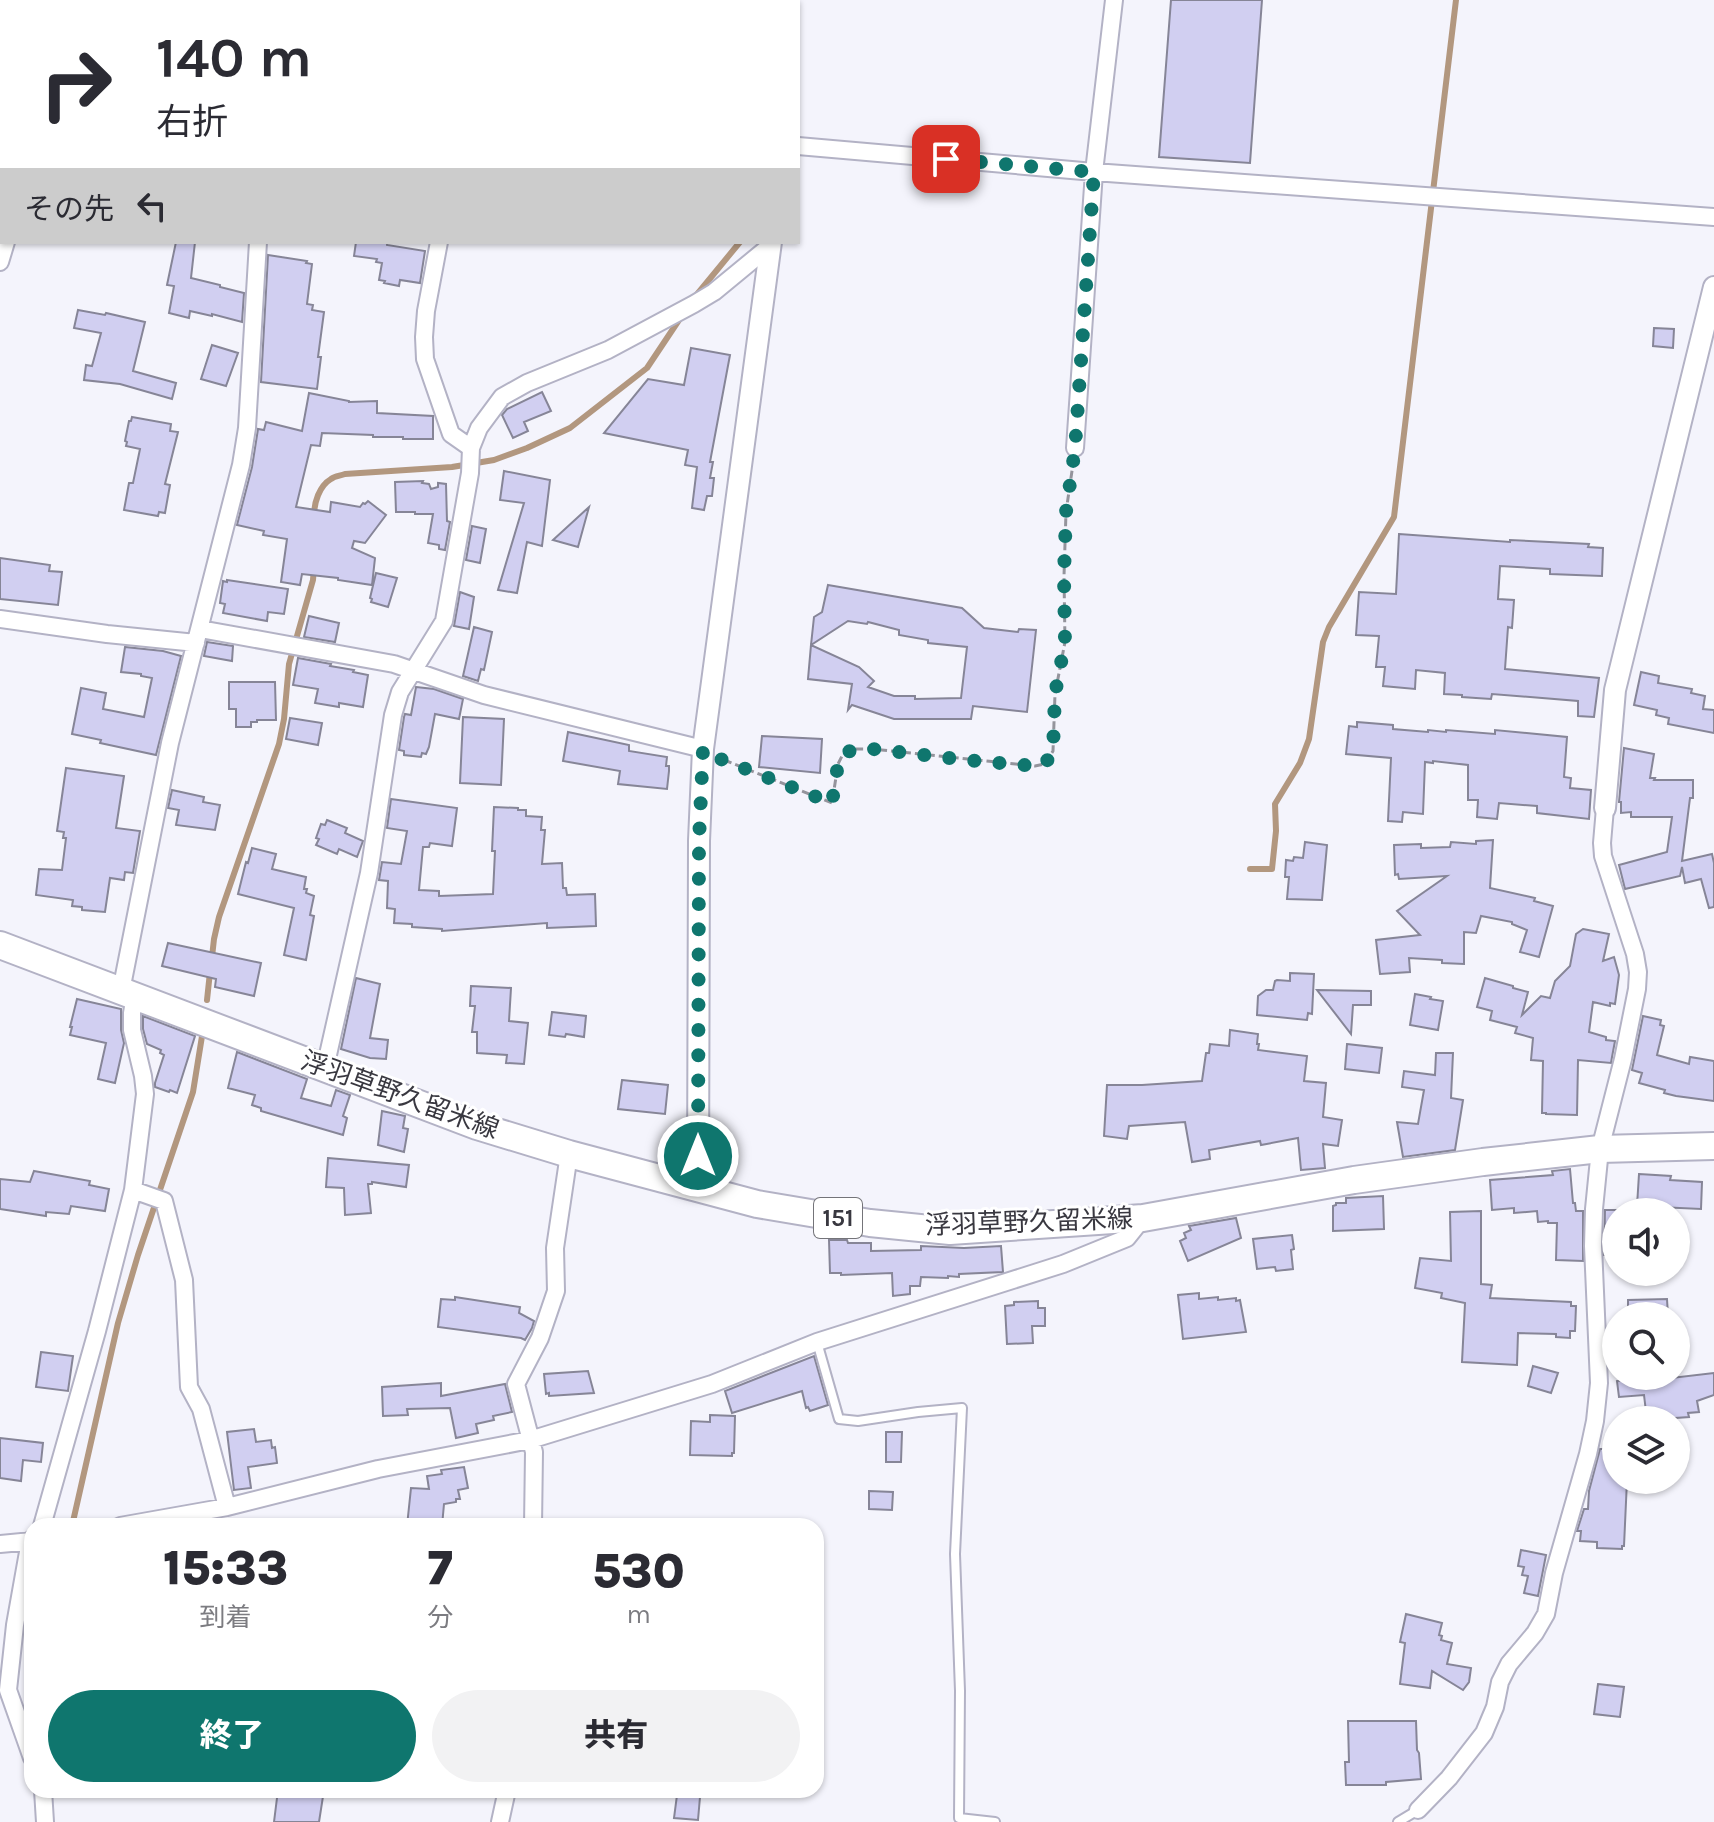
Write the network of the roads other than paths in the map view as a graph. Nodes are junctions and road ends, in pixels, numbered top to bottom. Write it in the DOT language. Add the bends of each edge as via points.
graph roads {
  1 [pos="1114,0"];
  2 [pos="800,146"];
  3 [pos="1094,172"];
  4 [pos="1714,217"];
  5 [pos="258,244"];
  6 [pos="439,244"];
  7 [pos="771,244"];
  8 [pos="1714,287"];
  9 [pos="1075,448"];
  10 [pos="471,459"];
  11 [pos="0,619"];
  12 [pos="198,636"];
  13 [pos="413,671"];
  14 [pos="703,749"];
  15 [pos="1605,808"];
  16 [pos="0,945"];
  17 [pos="128,993"];
  18 [pos="325,1068"];
  19 [pos="1714,1146"];
  20 [pos="1600,1149"];
  21 [pos="569,1154"];
  22 [pos="698,1188"];
  23 [pos="133,1190"];
  24 [pos="1143,1218"];
  25 [pos="817,1342"];
  26 [pos="530,1440"];
  27 [pos="227,1507"];
  28 [pos="44,1518"];
  29 [pos="165,1518"];
  30 [pos="533,1518"];
  31 [pos="24,1541"];
  32 [pos="0,1544"];
  33 [pos="24,1577"];
  34 [pos="24,1735"];
  35 [pos="44,1798"];
  36 [pos="505,1798"];
  37 [pos="1418,1810"];
  38 [pos="45,1822"];
  39 [pos="500,1822"];
  40 [pos="995,1822"];
  41 [pos="1398,1822"];
  1 -- 3 [label="street"];
  2 -- 3 [label="street"];
  3 -- 4 [label="street"];
  3 -- 9 [label="street"];
  5 -- 12 [label="street" via="247,428"];
  6 -- 10 [label="street" via="426,311 425,359 451,434"];
  7 -- 10 [label="street" via="694,304 502,397 479,428"];
  7 -- 14 [label="street"];
  8 -- 15 [label="street" via="1615,690"];
  10 -- 13 [label="street" via="444,621"];
  11 -- 12 [label="street" via="107,634"];
  12 -- 13 [label="street" via="292,647"];
  12 -- 17 [label="street" via="170,743"];
  13 -- 14 [label="street" via="484,695"];
  13 -- 18 [label="street" via="393,715 369,873"];
  14 -- 22 [label="street"];
  15 -- 20 [label="street" via="1603,856 1638,972"];
  16 -- 17 [label="main road, 浮羽草野久留米線 / 151"];
  17 -- 18 [label="main road, 浮羽草野久留米線 / 151"];
  17 -- 23 [label="street" via="145,1094"];
  18 -- 21 [label="main road, 浮羽草野久留米線 / 151" via="477,1126"];
  19 -- 20 [label="main road, 浮羽草野久留米線 / 151"];
  20 -- 24 [label="main road, 浮羽草野久留米線 / 151" via="1354,1180"];
  20 -- 37 [label="street" via="1593,1222 1599,1383 1595,1421 1546,1614 1509,1664 1484,1733"];
  21 -- 22 [label="main road, 浮羽草野久留米線 / 151"];
  21 -- 26 [label="street" via="555,1248 556,1291 516,1384"];
  22 -- 24 [label="main road, 浮羽草野久留米線 / 151" via="757,1204 950,1231"];
  23 -- 27 [label="street" via="158,1199 184,1280 189,1387 201,1409"];
  23 -- 28 [label="street"];
  24 -- 25 [label="street" via="1127,1238 1063,1264"];
  25 -- 26 [label="street" via="712,1384"];
  25 -- 40 [label="lane" via="839,1419 962,1408 955,1554 959,1818"];
  26 -- 27 [label="street" via="378,1469"];
  26 -- 30 [label="street"];
  27 -- 29 [label="street"];
  31 -- 32 [label="street"];
  33 -- 34 [label="street" via="8,1690"];
  35 -- 38 [label="street"];
  36 -- 39 [label="street"];
  37 -- 41 [label="lane"];
}
